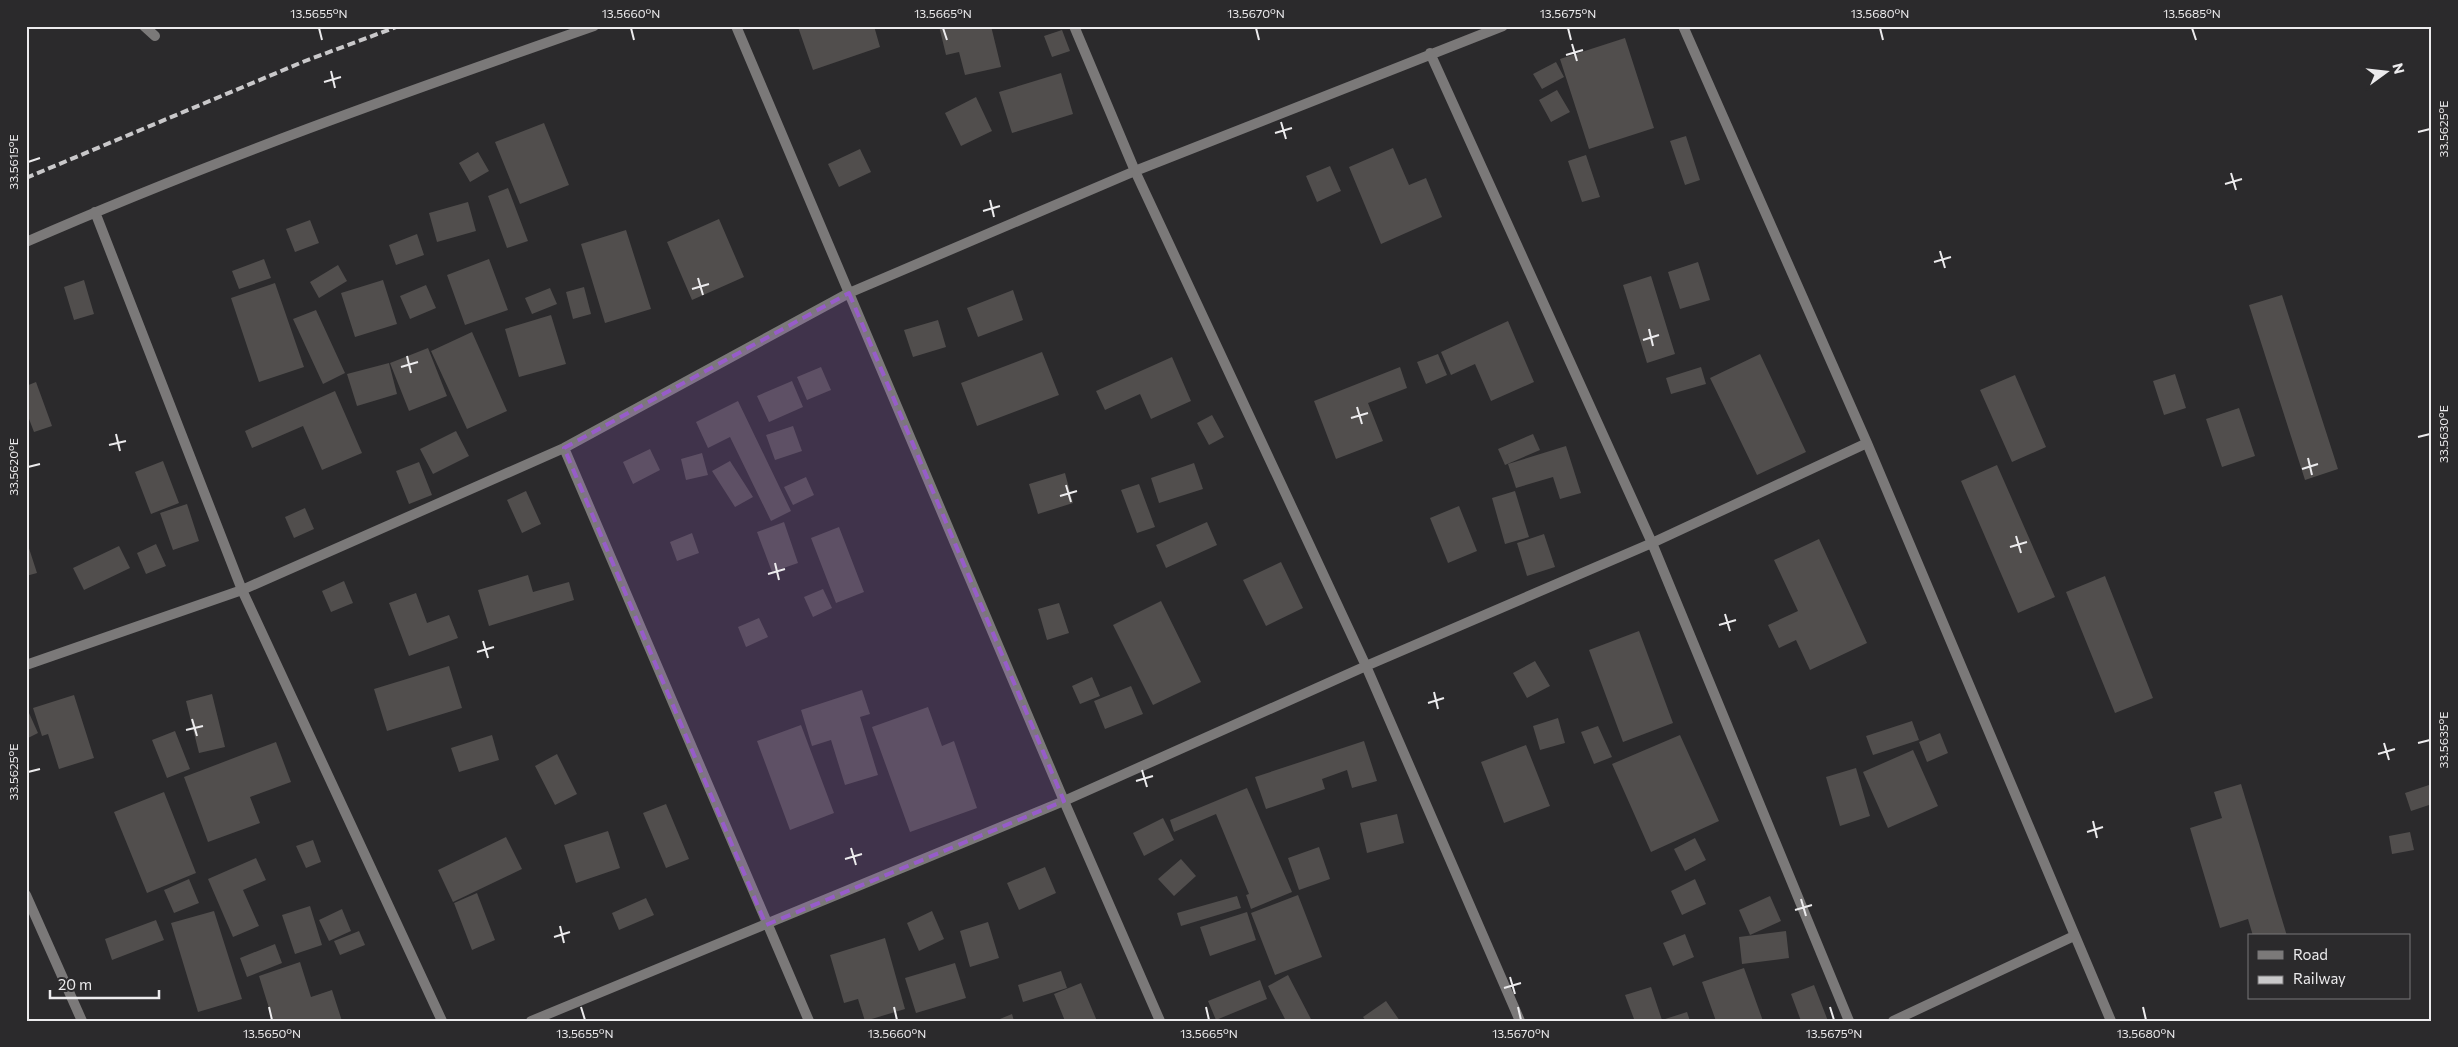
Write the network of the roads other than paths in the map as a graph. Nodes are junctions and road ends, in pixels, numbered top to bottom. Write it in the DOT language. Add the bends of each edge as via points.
graph roads {
  1 [pos="144,26"];
  2 [pos="594,26"];
  3 [pos="736,26"];
  4 [pos="1074,26"];
  5 [pos="1503,26"];
  6 [pos="1683,26"];
  7 [pos="155,36"];
  8 [pos="1430,53"];
  9 [pos="1135,171"];
  10 [pos="95,212"];
  11 [pos="26,242"];
  12 [pos="849,293"];
  13 [pos="1867,443"];
  14 [pos="564,448"];
  15 [pos="1652,543"];
  16 [pos="242,590"];
  17 [pos="26,665"];
  18 [pos="1366,666"];
  19 [pos="1064,802"];
  20 [pos="26,895"];
  21 [pos="766,925"];
  22 [pos="2074,936"];
  23 [pos="82,1021"];
  24 [pos="442,1021"];
  25 [pos="531,1021"];
  26 [pos="808,1021"];
  27 [pos="1160,1021"];
  28 [pos="1520,1021"];
  29 [pos="1849,1021"];
  30 [pos="1893,1021"];
  31 [pos="2111,1021"];
  1 -- 7 [label="street"];
  2 -- 10 [label="street" via="387,99"];
  3 -- 12 [label="street"];
  4 -- 9 [label="street"];
  5 -- 8 [label="street"];
  6 -- 13 [label="street"];
  8 -- 9 [label="street"];
  8 -- 15 [label="street"];
  9 -- 12 [label="street"];
  9 -- 18 [label="street"];
  10 -- 11 [label="street"];
  10 -- 16 [label="street"];
  12 -- 14 [label="street"];
  12 -- 19 [label="street"];
  13 -- 15 [label="street"];
  13 -- 22 [label="street"];
  14 -- 16 [label="street"];
  14 -- 21 [label="street"];
  15 -- 18 [label="street"];
  15 -- 29 [label="street"];
  16 -- 17 [label="street"];
  16 -- 24 [label="street"];
  18 -- 19 [label="street"];
  18 -- 28 [label="street"];
  19 -- 21 [label="street"];
  19 -- 27 [label="street"];
  20 -- 23 [label="street"];
  21 -- 25 [label="street"];
  21 -- 26 [label="street"];
  22 -- 30 [label="street"];
  22 -- 31 [label="street"];
}
